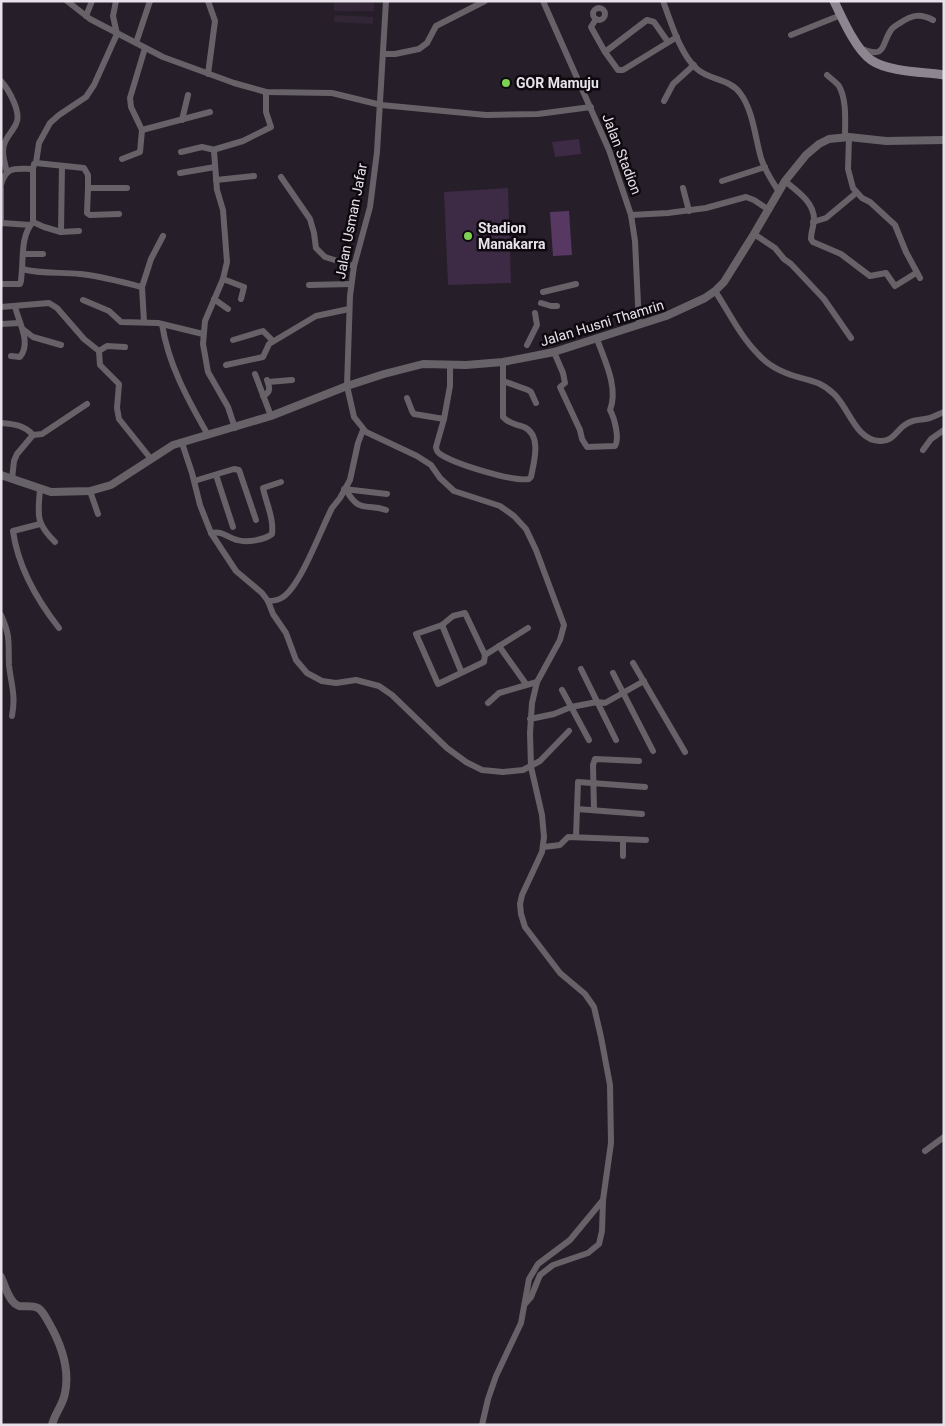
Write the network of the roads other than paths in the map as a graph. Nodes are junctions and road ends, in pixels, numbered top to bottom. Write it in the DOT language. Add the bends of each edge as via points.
graph roads {
  1 [pos="67,1"];
  2 [pos="92,1"];
  3 [pos="116,1"];
  4 [pos="150,1"];
  5 [pos="208,1"];
  6 [pos="386,1"];
  7 [pos="484,1"];
  8 [pos="543,1"];
  9 [pos="663,1"];
  10 [pos="837,2"];
  11 [pos="840,15"];
  12 [pos="86,16"];
  13 [pos="596,19"];
  14 [pos="933,20"];
  15 [pos="112,32"];
  16 [pos="791,35"];
  17 [pos="677,37"];
  18 [pos="668,42"];
  19 [pos="136,43"];
  20 [pos="145,48"];
  21 [pos="861,49"];
  22 [pos="604,52"];
  23 [pos="383,54"];
  24 [pos="694,65"];
  25 [pos="208,74"];
  26 [pos="827,75"];
  27 [pos="944,75"];
  28 [pos="1,81"];
  29 [pos="266,92"];
  30 [pos="188,96"];
  31 [pos="664,101"];
  32 [pos="381,105"];
  33 [pos="590,107"];
  34 [pos="210,112"];
  35 [pos="182,120"];
  36 [pos="142,130"];
  37 [pos="847,138"];
  38 [pos="944,140"];
  39 [pos="214,150"];
  40 [pos="181,152"];
  41 [pos="122,159"];
  42 [pos="34,166"];
  43 [pos="62,166"];
  44 [pos="215,167"];
  45 [pos="765,167"];
  46 [pos="7,172"];
  47 [pos="180,173"];
  48 [pos="254,176"];
  49 [pos="281,177"];
  50 [pos="216,180"];
  51 [pos="722,181"];
  52 [pos="785,181"];
  53 [pos="1,186"];
  54 [pos="88,188"];
  55 [pos="127,188"];
  56 [pos="683,188"];
  57 [pos="779,192"];
  58 [pos="856,193"];
  59 [pos="689,210"];
  60 [pos="769,210"];
  61 [pos="118,214"];
  62 [pos="631,214"];
  63 [pos="813,222"];
  64 [pos="1,223"];
  65 [pos="32,223"];
  66 [pos="79,231"];
  67 [pos="61,232"];
  68 [pos="754,234"];
  69 [pos="163,236"];
  70 [pos="23,254"];
  71 [pos="43,254"];
  72 [pos="354,266"];
  73 [pos="22,269"];
  74 [pos="223,279"];
  75 [pos="1,284"];
  76 [pos="351,284"];
  77 [pos="576,284"];
  78 [pos="309,285"];
  79 [pos="142,287"];
  80 [pos="715,291"];
  81 [pos="543,292"];
  82 [pos="241,298"];
  83 [pos="214,299"];
  84 [pos="83,300"];
  85 [pos="541,303"];
  86 [pos="15,306"];
  87 [pos="558,306"];
  88 [pos="1,307"];
  89 [pos="228,309"];
  90 [pos="349,309"];
  91 [pos="535,313"];
  92 [pos="144,322"];
  93 [pos="20,323"];
  94 [pos="1,324"];
  95 [pos="162,324"];
  96 [pos="639,325"];
  97 [pos="24,330"];
  98 [pos="203,334"];
  99 [pos="851,338"];
  100 [pos="597,339"];
  101 [pos="233,340"];
  102 [pos="273,341"];
  103 [pos="61,345"];
  104 [pos="527,345"];
  105 [pos="125,347"];
  106 [pos="99,351"];
  107 [pos="554,352"];
  108 [pos="11,356"];
  109 [pos="503,362"];
  110 [pos="450,364"];
  111 [pos="226,365"];
  112 [pos="255,374"];
  113 [pos="292,380"];
  114 [pos="503,381"];
  115 [pos="347,386"];
  116 [pos="263,396"];
  117 [pos="407,398"];
  118 [pos="536,403"];
  119 [pos="87,404"];
  120 [pos="944,412"];
  121 [pos="270,416"];
  122 [pos="444,419"];
  123 [pos="1,423"];
  124 [pos="235,428"];
  125 [pos="363,430"];
  126 [pos="944,430"];
  127 [pos="34,435"];
  128 [pos="208,435"];
  129 [pos="182,443"];
  130 [pos="922,450"];
  131 [pos="151,459"];
  132 [pos="1,475"];
  133 [pos="216,475"];
  134 [pos="12,479"];
  135 [pos="194,481"];
  136 [pos="281,482"];
  137 [pos="40,488"];
  138 [pos="345,490"];
  139 [pos="90,491"];
  140 [pos="365,492"];
  141 [pos="387,494"];
  142 [pos="98,514"];
  143 [pos="256,520"];
  144 [pos="40,524"];
  145 [pos="233,527"];
  146 [pos="211,532"];
  147 [pos="55,542"];
  148 [pos="268,601"];
  149 [pos="1,616"];
  150 [pos="442,625"];
  151 [pos="4,628"];
  152 [pos="59,628"];
  153 [pos="528,628"];
  154 [pos="499,646"];
  155 [pos="485,655"];
  156 [pos="633,663"];
  157 [pos="581,669"];
  158 [pos="461,672"];
  159 [pos="613,673"];
  160 [pos="644,681"];
  161 [pos="537,682"];
  162 [pos="526,684"];
  163 [pos="562,690"];
  164 [pos="623,692"];
  165 [pos="597,702"];
  166 [pos="488,703"];
  167 [pos="571,707"];
  168 [pos="12,716"];
  169 [pos="530,719"];
  170 [pos="569,731"];
  171 [pos="588,740"];
  172 [pos="616,740"];
  173 [pos="653,751"];
  174 [pos="685,752"];
  175 [pos="639,761"];
  176 [pos="531,767"];
  177 [pos="594,784"];
  178 [pos="645,787"];
  179 [pos="577,809"];
  180 [pos="594,810"];
  181 [pos="642,814"];
  182 [pos="576,837"];
  183 [pos="623,839"];
  184 [pos="646,840"];
  185 [pos="544,847"];
  186 [pos="623,856"];
  187 [pos="944,1137"];
  188 [pos="925,1151"];
  189 [pos="603,1200"];
  190 [pos="1,1277"];
  191 [pos="525,1304"];
  192 [pos="52,1425"];
  193 [pos="482,1425"];
  1 -- 12 [label="street"];
  2 -- 12 [label="street"];
  3 -- 15 [label="street"];
  4 -- 19 [label="street"];
  5 -- 25 [label="street" via="215,21"];
  6 -- 23 [label="street, Jalan Usman Jafar"];
  7 -- 23 [label="street" via="436,26 427,44 419,49"];
  8 -- 33 [label="street, Jalan Stadion"];
  9 -- 17 [label="street"];
  10 -- 11 [label="main road"];
  11 -- 16 [label="street"];
  11 -- 21 [label="main road"];
  12 -- 15 [label="street"];
  13 -- 22 [label="street" via="591,27"];
  14 -- 21 [label="street" via="919,15 910,17 893,28 880,52"];
  15 -- 19 [label="street"];
  15 -- 42 [label="street" via="90,92 54,118 44,132"];
  17 -- 18 [label="street"];
  17 -- 24 [label="street"];
  18 -- 22 [label="street" via="621,70 616,69"];
  18 -- 22 [label="street" via="654,22 647,20"];
  19 -- 20 [label="street"];
  20 -- 25 [label="street"];
  20 -- 36 [label="street" via="130,98 130,107"];
  21 -- 27 [label="main road" via="872,60 885,66"];
  23 -- 32 [label="street, Jalan Usman Jafar"];
  24 -- 31 [label="street" via="673,84"];
  24 -- 45 [label="street" via="703,74 739,91 746,103"];
  25 -- 29 [label="street"];
  26 -- 37 [label="street" via="840,89"];
  28 -- 46 [label="street" via="11,93 19,117 4,144"];
  29 -- 32 [label="street" via="332,93"];
  29 -- 39 [label="street" via="266,112 271,127"];
  30 -- 35 [label="street"];
  32 -- 33 [label="street" via="486,115 538,114"];
  32 -- 72 [label="street, Jalan Usman Jafar" via="370,207"];
  33 -- 62 [label="street, Jalan Stadion"];
  34 -- 35 [label="street"];
  35 -- 36 [label="street"];
  36 -- 41 [label="street" via="140,152"];
  37 -- 38 [label="street, Jalan Husni Thamrin"];
  37 -- 52 [label="street, Jalan Husni Thamrin" via="829,139 815,147"];
  37 -- 58 [label="street" via="848,169"];
  39 -- 40 [label="street" via="204,147"];
  39 -- 44 [label="street"];
  42 -- 43 [label="street"];
  42 -- 46 [label="street"];
  42 -- 65 [label="street"];
  43 -- 54 [label="street" via="86,169"];
  43 -- 67 [label="street"];
  44 -- 47 [label="street"];
  44 -- 50 [label="street"];
  45 -- 51 [label="street"];
  45 -- 57 [label="street"];
  46 -- 53 [label="street"];
  48 -- 50 [label="street"];
  49 -- 72 [label="street" via="310,219 316,248 325,257"];
  50 -- 74 [label="street" via="223,210 227,258"];
  52 -- 57 [label="street, Jalan Husni Thamrin"];
  52 -- 63 [label="street" via="811,207"];
  53 -- 64 [label="street"];
  54 -- 55 [label="street"];
  54 -- 61 [label="street" via="87,214"];
  56 -- 59 [label="street"];
  57 -- 60 [label="street, Jalan Husni Thamrin"];
  58 -- 63 [label="street" via="826,218"];
  58 -- 63 [label="street" via="895,225 918,275 895,286 886,273 870,276 841,254 811,241"];
  59 -- 60 [label="street" via="746,197"];
  59 -- 62 [label="street"];
  60 -- 68 [label="street, Jalan Husni Thamrin"];
  62 -- 96 [label="street, Jalan Stadion"];
  64 -- 65 [label="street"];
  65 -- 67 [label="street"];
  65 -- 70 [label="street"];
  66 -- 67 [label="street"];
  68 -- 80 [label="street, Jalan Husni Thamrin"];
  68 -- 99 [label="street" via="775,248 824,299"];
  69 -- 79 [label="street"];
  70 -- 71 [label="street"];
  70 -- 73 [label="street"];
  72 -- 76 [label="street, Jalan Usman Jafar"];
  73 -- 75 [label="street" via="20,284"];
  73 -- 79 [label="street" via="110,278"];
  74 -- 82 [label="street" via="244,287"];
  74 -- 83 [label="street"];
  76 -- 78 [label="street"];
  76 -- 90 [label="street, Jalan Usman Jafar"];
  77 -- 81 [label="street"];
  79 -- 92 [label="street"];
  80 -- 96 [label="street, Jalan Husni Thamrin" via="681,311"];
  80 -- 120 [label="street" via="758,354 778,370 814,380 827,389 840,401 860,431 873,440 886,441 907,423"];
  83 -- 89 [label="street"];
  83 -- 98 [label="street"];
  84 -- 92 [label="street" via="107,309 121,322"];
  85 -- 87 [label="street"];
  86 -- 88 [label="street"];
  86 -- 93 [label="street"];
  86 -- 106 [label="street" via="53,305"];
  90 -- 102 [label="street" via="316,316"];
  90 -- 115 [label="street, Jalan Usman Jafar"];
  91 -- 104 [label="street" via="538,325"];
  92 -- 95 [label="street"];
  93 -- 94 [label="street"];
  93 -- 97 [label="street"];
  95 -- 98 [label="street"];
  95 -- 128 [label="street" via="174,370"];
  96 -- 100 [label="street, Jalan Husni Thamrin"];
  97 -- 103 [label="street" via="33,337"];
  97 -- 108 [label="street" via="22,355"];
  98 -- 124 [label="street" via="208,372 228,407"];
  100 -- 107 [label="street, Jalan Husni Thamrin"];
  100 -- 107 [label="street" via="612,389 610,410 617,439 614,446 587,447 560,387 565,383"];
  101 -- 102 [label="street" via="263,331"];
  102 -- 111 [label="street" via="263,357"];
  105 -- 106 [label="street" via="107,346"];
  106 -- 131 [label="street" via="100,365 119,384 119,419"];
  107 -- 109 [label="street, Jalan Husni Thamrin"];
  109 -- 110 [label="street, Jalan Husni Thamrin"];
  109 -- 114 [label="street"];
  110 -- 115 [label="street, Jalan Husni Thamrin" via="423,364"];
  110 -- 122 [label="street"];
  112 -- 116 [label="street"];
  113 -- 116 [label="street" via="268,381 269,392"];
  114 -- 118 [label="street" via="528,390"];
  114 -- 122 [label="street" via="504,417 534,435 536,444 530,479 514,479 476,469 440,454 436,447"];
  115 -- 121 [label="street, Jalan Husni Thamrin"];
  115 -- 125 [label="street, Jalan Usman Jafar" via="354,416"];
  116 -- 121 [label="street"];
  117 -- 122 [label="street" via="414,414"];
  119 -- 127 [label="street" via="46,433"];
  121 -- 124 [label="street, Jalan Husni Thamrin"];
  123 -- 127 [label="street" via="20,426"];
  124 -- 128 [label="street, Jalan Husni Thamrin"];
  125 -- 138 [label="street"];
  125 -- 161 [label="street" via="417,456 431,465 454,491 504,509 526,529 564,625 560,640"];
  126 -- 130 [label="street"];
  127 -- 134 [label="street" via="17,454"];
  128 -- 129 [label="street, Jalan Husni Thamrin"];
  129 -- 131 [label="street, Jalan Husni Thamrin"];
  129 -- 135 [label="street"];
  131 -- 139 [label="street, Jalan Husni Thamrin" via="111,485"];
  132 -- 134 [label="street, Jalan Husni Thamrin"];
  133 -- 135 [label="street"];
  133 -- 143 [label="street" via="239,470"];
  133 -- 145 [label="street"];
  134 -- 137 [label="street, Jalan Husni Thamrin"];
  135 -- 146 [label="street"];
  136 -- 146 [label="street" via="263,488 272,528 270,536 240,541"];
  137 -- 139 [label="street, Jalan Husni Thamrin" via="57,492"];
  137 -- 144 [label="street"];
  138 -- 140 [label="street"];
  138 -- 140 [label="street" via="358,505 383,509"];
  138 -- 148 [label="street" via="329,512 295,583 282,598"];
  139 -- 142 [label="street"];
  140 -- 141 [label="street"];
  144 -- 147 [label="street"];
  144 -- 152 [label="street" via="12,531 14,543 43,608"];
  146 -- 148 [label="street" via="236,572"];
  148 -- 176 [label="street" via="286,633 296,660 312,676 322,681 356,680 379,686 447,748 482,770 517,772"];
  149 -- 151 [label="street"];
  150 -- 155 [label="street" via="453,616 466,613"];
  150 -- 158 [label="street"];
  150 -- 158 [label="street" via="416,634 438,684"];
  151 -- 168 [label="street" via="9,636 14,690"];
  153 -- 154 [label="street"];
  154 -- 155 [label="street"];
  154 -- 162 [label="street"];
  155 -- 158 [label="street" via="484,662"];
  156 -- 160 [label="street"];
  157 -- 165 [label="street"];
  159 -- 164 [label="street"];
  160 -- 164 [label="street"];
  160 -- 174 [label="street"];
  161 -- 162 [label="street"];
  161 -- 169 [label="street"];
  162 -- 166 [label="street" via="499,693"];
  163 -- 167 [label="street"];
  164 -- 165 [label="street" via="605,703"];
  164 -- 173 [label="street"];
  165 -- 167 [label="street"];
  165 -- 172 [label="street"];
  167 -- 169 [label="street"];
  167 -- 171 [label="street"];
  169 -- 176 [label="street"];
  170 -- 176 [label="street"];
  175 -- 177 [label="street" via="596,759 593,762"];
  176 -- 185 [label="street" via="544,828"];
  177 -- 178 [label="street"];
  177 -- 179 [label="street" via="578,782"];
  177 -- 180 [label="street"];
  179 -- 180 [label="street"];
  179 -- 182 [label="street"];
  180 -- 181 [label="street"];
  182 -- 183 [label="street"];
  182 -- 185 [label="street" via="568,837 560,845"];
  183 -- 184 [label="street"];
  183 -- 186 [label="street"];
  185 -- 189 [label="street" via="522,894 521,914 525,927 560,974 590,1000 597,1018 610,1085 611,1113 611,1150"];
  187 -- 188 [label="street"];
  189 -- 191 [label="street" via="570,1240 538,1264 529,1280"];
  189 -- 191 [label="street" via="602,1231 598,1244 588,1253 553,1265 540,1275"];
  190 -- 192 [label="street" via="15,1304 39,1309 60,1346 66,1387 63,1403"];
  191 -- 193 [label="street" via="521,1323 496,1376"];
}
